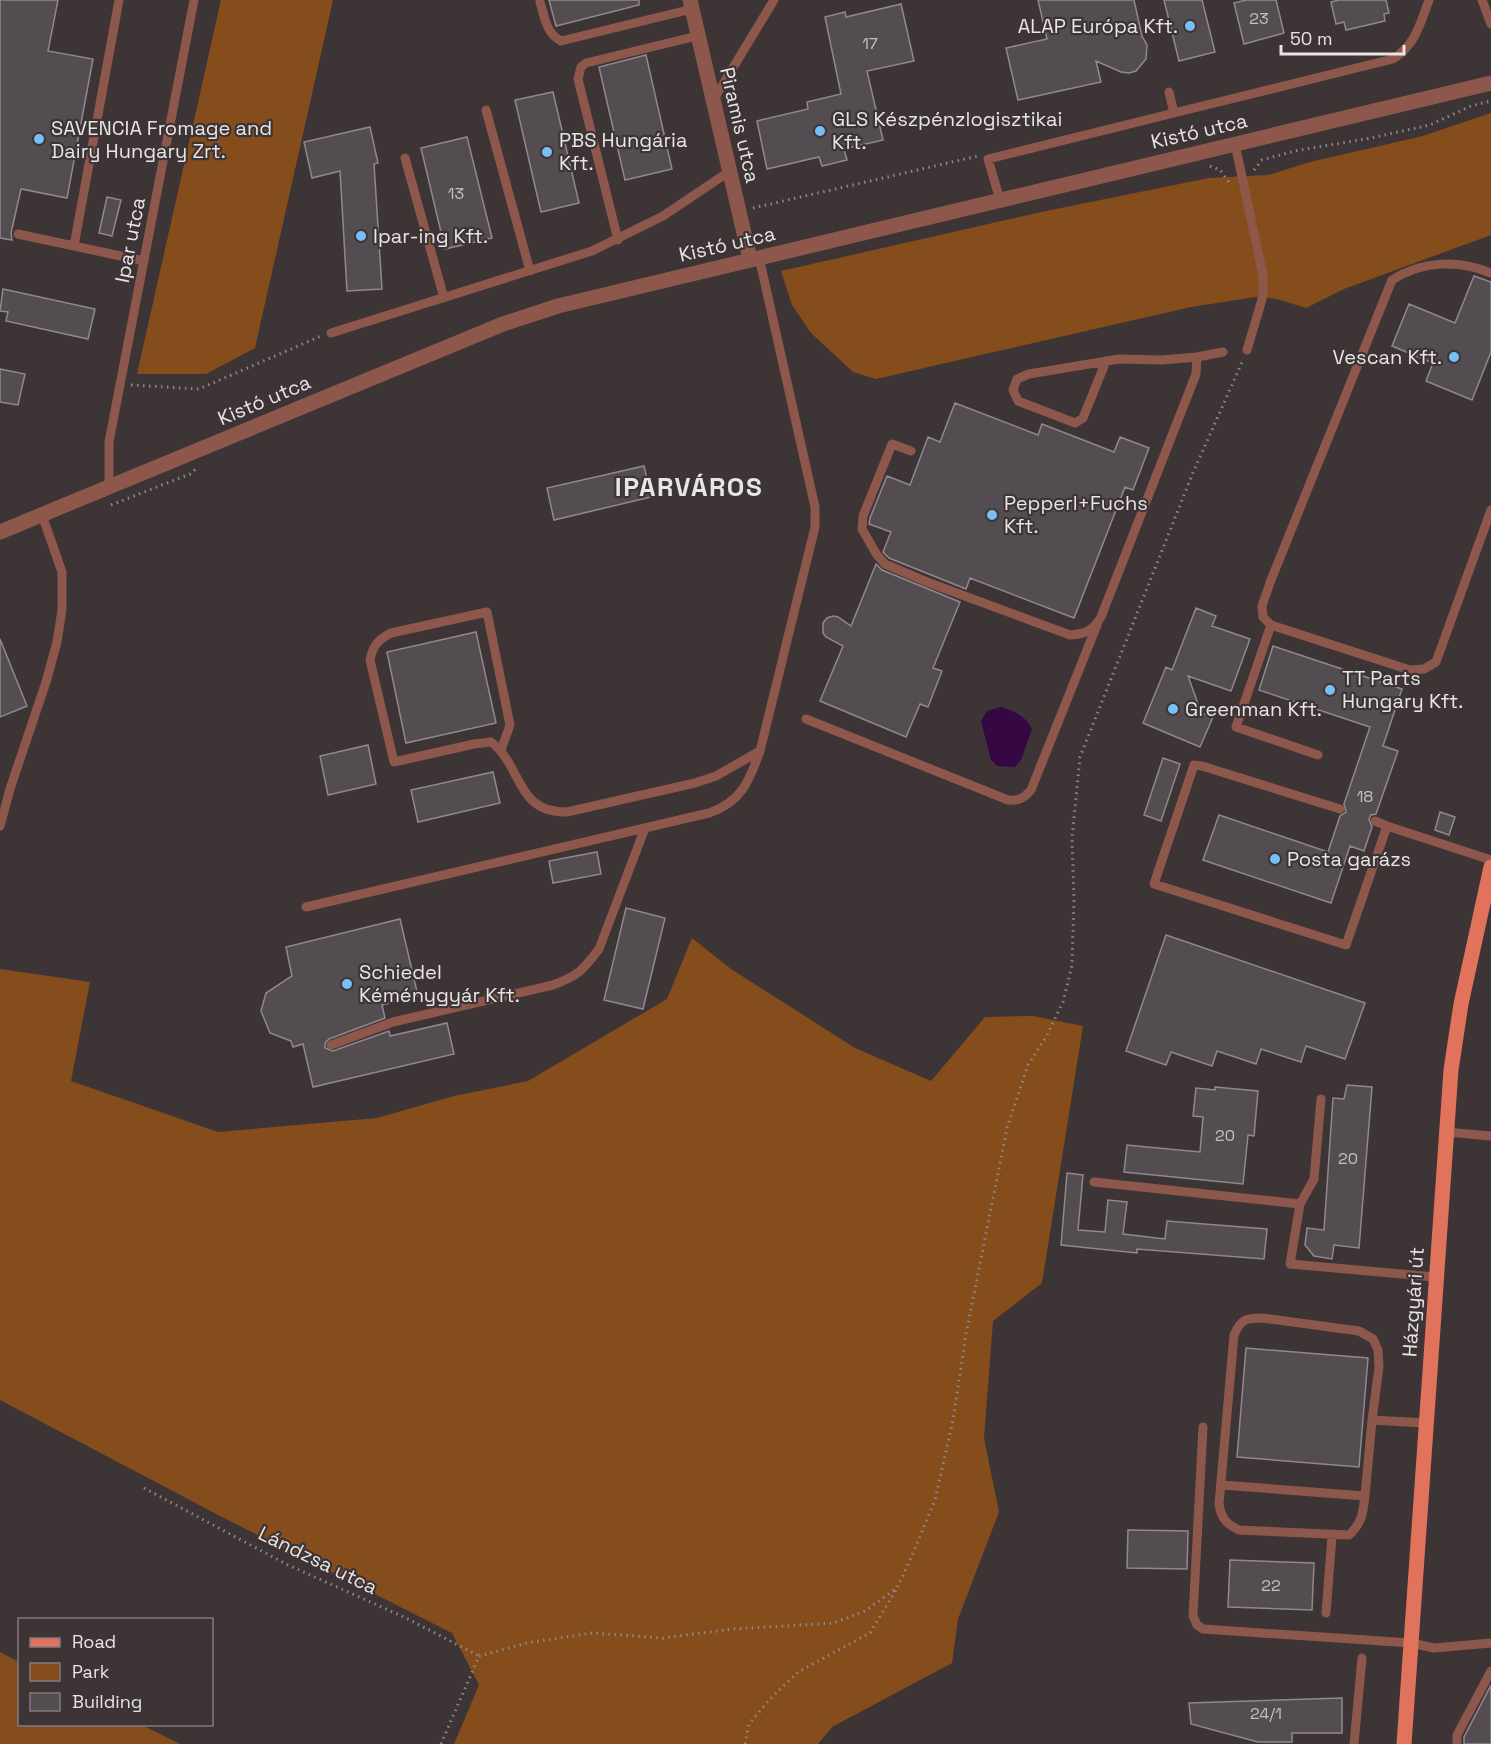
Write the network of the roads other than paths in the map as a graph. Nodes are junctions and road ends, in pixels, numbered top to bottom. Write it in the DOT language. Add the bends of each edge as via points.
graph roads {
  1 [pos="119,0"];
  2 [pos="194,0"];
  3 [pos="774,0"];
  4 [pos="1430,0"];
  5 [pos="540,2"];
  6 [pos="691,5"];
  7 [pos="1486,5"];
  8 [pos="1491,24"];
  9 [pos="697,36"];
  10 [pos="1491,83"];
  11 [pos="1169,92"];
  12 [pos="712,101"];
  13 [pos="486,110"];
  14 [pos="1174,113"];
  15 [pos="1235,144"];
  16 [pos="405,158"];
  17 [pos="730,171"];
  18 [pos="1000,200"];
  19 [pos="18,234"];
  20 [pos="618,240"];
  21 [pos="74,246"];
  22 [pos="754,258"];
  23 [pos="144,261"];
  24 [pos="530,271"];
  25 [pos="1491,272"];
  26 [pos="444,298"];
  27 [pos="331,333"];
  28 [pos="1247,350"];
  29 [pos="1223,352"];
  30 [pos="1197,357"];
  31 [pos="1106,362"];
  32 [pos="911,451"];
  33 [pos="109,487"];
  34 [pos="1491,510"];
  35 [pos="42,515"];
  36 [pos="0,532"];
  37 [pos="1101,617"];
  38 [pos="1271,625"];
  39 [pos="806,719"];
  40 [pos="501,750"];
  41 [pos="760,751"];
  42 [pos="1318,755"];
  43 [pos="1340,809"];
  44 [pos="1375,821"];
  45 [pos="0,826"];
  46 [pos="1387,826"];
  47 [pos="645,828"];
  48 [pos="1491,860"];
  49 [pos="1491,867"];
  50 [pos="306,907"];
  51 [pos="330,1045"];
  52 [pos="1322,1099"];
  53 [pos="1446,1132"];
  54 [pos="1491,1137"];
  55 [pos="1094,1182"];
  56 [pos="1300,1204"];
  57 [pos="1435,1277"];
  58 [pos="1372,1420"];
  59 [pos="1425,1423"];
  60 [pos="1203,1427"];
  61 [pos="1222,1485"];
  62 [pos="1365,1496"];
  63 [pos="1332,1536"];
  64 [pos="1326,1613"];
  65 [pos="1411,1643"];
  66 [pos="1491,1643"];
  67 [pos="1362,1658"];
  68 [pos="1491,1671"];
  69 [pos="1354,1744"];
  70 [pos="1404,1744"];
  71 [pos="1457,1744"];
  1 -- 21 [label="lane"];
  2 -- 23 [label="lane, Ipar utca"];
  3 -- 12 [label="lane"];
  4 -- 14 [label="lane" via="1413,41 1393,59"];
  5 -- 6 [label="lane" via="547,27 561,41"];
  6 -- 9 [label="street, Piramis utca"];
  7 -- 8 [label="lane"];
  9 -- 12 [label="street, Piramis utca"];
  9 -- 20 [label="lane" via="586,63 579,72"];
  10 -- 15 [label="street, Kistó utca"];
  11 -- 14 [label="lane"];
  12 -- 17 [label="street, Piramis utca"];
  13 -- 24 [label="lane"];
  14 -- 18 [label="lane" via="988,159"];
  15 -- 18 [label="street, Kistó utca"];
  15 -- 28 [label="lane" via="1263,275 1263,296"];
  16 -- 26 [label="lane"];
  17 -- 20 [label="lane" via="663,216"];
  17 -- 22 [label="street, Piramis utca"];
  18 -- 22 [label="street, Kistó utca"];
  19 -- 21 [label="lane"];
  20 -- 24 [label="lane"];
  21 -- 23 [label="lane"];
  22 -- 33 [label="street, Kistó utca" via="558,306 503,324"];
  22 -- 41 [label="lane" via="815,507 815,527"];
  23 -- 33 [label="lane, Ipar utca" via="109,442"];
  24 -- 26 [label="lane"];
  25 -- 38 [label="lane" via="1454,263 1407,270 1392,280 1271,580 1262,606 1263,617"];
  26 -- 27 [label="lane"];
  29 -- 30 [label="lane"];
  30 -- 31 [label="lane"];
  30 -- 37 [label="lane" via="1196,374"];
  31 -- 31 [label="lane" via="1029,374 1017,379 1013,390 1018,401 1075,423 1083,418"];
  32 -- 37 [label="lane" via="892,444 863,516 862,529 885,564 1070,636 1094,628"];
  33 -- 35 [label="street, Kistó utca"];
  34 -- 38 [label="lane" via="1436,662 1424,669 1410,670"];
  35 -- 36 [label="street, Kistó utca"];
  35 -- 45 [label="lane" via="62,572 62,610 46,682"];
  37 -- 39 [label="lane" via="1031,790 1016,801"];
  38 -- 42 [label="lane" via="1236,727"];
  40 -- 40 [label="lane" via="490,742 394,762 370,660 378,640 391,633 487,612 510,725"];
  40 -- 41 [label="lane" via="531,801 553,812 695,783"];
  41 -- 47 [label="lane" via="750,779 725,808"];
  43 -- 46 [label="lane" via="1194,765 1154,884 1346,945"];
  44 -- 46 [label="lane"];
  46 -- 48 [label="lane"];
  47 -- 50 [label="lane"];
  47 -- 51 [label="lane" via="598,949 573,978 393,1022"];
  49 -- 53 [label="main road, Házgyári út" via="1461,1004"];
  52 -- 56 [label="lane" via="1314,1179"];
  53 -- 54 [label="lane"];
  53 -- 57 [label="main road, Házgyári út"];
  55 -- 56 [label="lane"];
  56 -- 57 [label="lane" via="1290,1264"];
  57 -- 59 [label="main road, Házgyári út"];
  58 -- 59 [label="lane"];
  58 -- 61 [label="lane" via="1379,1367 1373,1339 1359,1331 1248,1318 1238,1325 1234,1335"];
  58 -- 62 [label="lane"];
  59 -- 65 [label="main road, Házgyári út"];
  60 -- 65 [label="lane" via="1193,1616 1197,1625 1203,1629"];
  61 -- 62 [label="lane"];
  61 -- 63 [label="lane" via="1221,1516 1239,1530"];
  62 -- 63 [label="lane" via="1358,1527 1349,1535"];
  63 -- 64 [label="lane"];
  65 -- 66 [label="lane" via="1434,1648"];
  65 -- 70 [label="main road, Házgyári út"];
  67 -- 69 [label="lane"];
  68 -- 71 [label="lane" via="1457,1735"];
}
